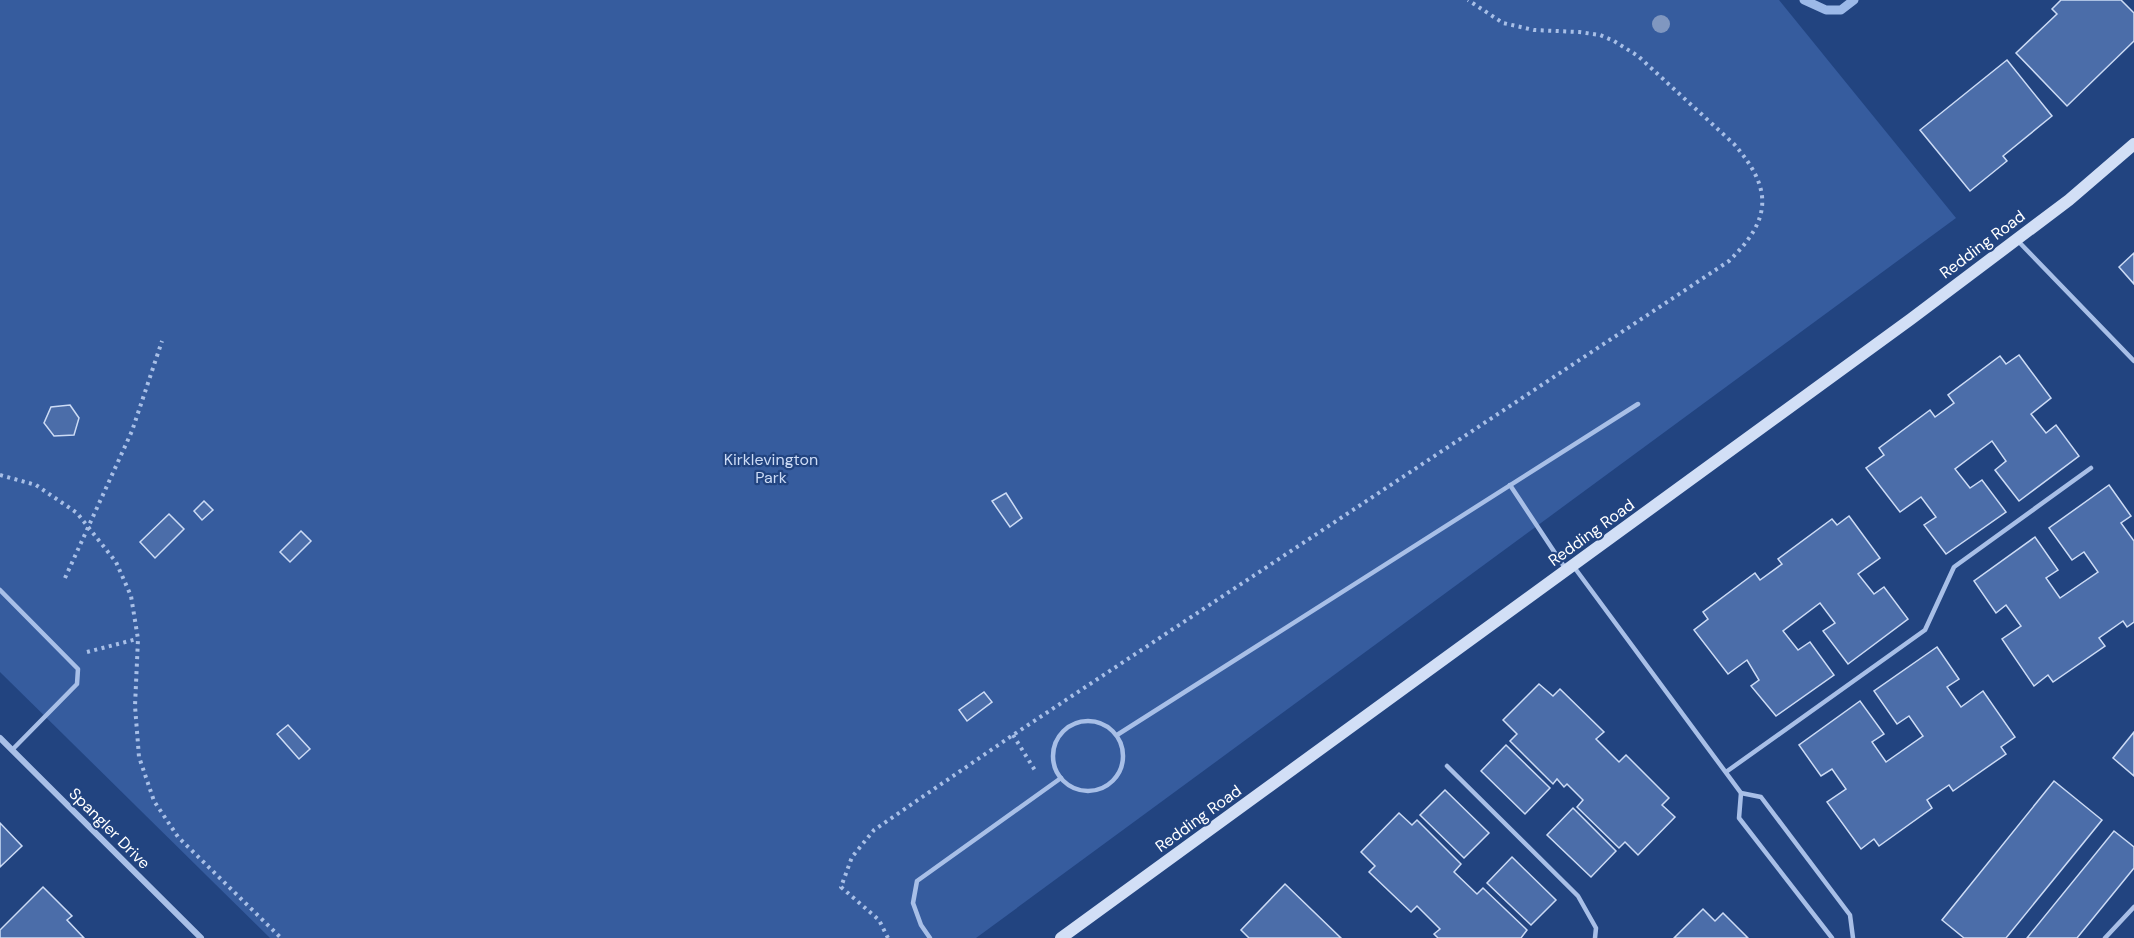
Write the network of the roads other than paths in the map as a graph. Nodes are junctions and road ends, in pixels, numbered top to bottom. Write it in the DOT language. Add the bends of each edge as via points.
graph roads {
  1 [pos="2134,144"];
  2 [pos="2016,239"];
  3 [pos="2134,360"];
  4 [pos="1638,404"];
  5 [pos="2091,468"];
  6 [pos="1510,485"];
  7 [pos="1569,567"];
  8 [pos="0,590"];
  9 [pos="1117,735"];
  10 [pos="0,738"];
  11 [pos="12,750"];
  12 [pos="1447,766"];
  13 [pos="1726,772"];
  14 [pos="1061,778"];
  15 [pos="1741,793"];
  16 [pos="2134,907"];
  17 [pos="201,938"];
  18 [pos="930,938"];
  19 [pos="1061,938"];
  20 [pos="1595,938"];
  21 [pos="1832,938"];
  22 [pos="1853,938"];
  23 [pos="2105,938"];
  1 -- 2 [label="street, Redding Road" via="2069,201"];
  2 -- 3 [label="lane"];
  2 -- 7 [label="street, Redding Road"];
  4 -- 6 [label="lane"];
  5 -- 13 [label="lane" via="1954,567 1925,630"];
  6 -- 7 [label="lane"];
  6 -- 9 [label="lane"];
  7 -- 13 [label="lane"];
  7 -- 19 [label="street, Redding Road"];
  8 -- 11 [label="lane" via="78,669 78,684"];
  9 -- 14 [label="lane" via="1123,761 1110,784 1084,791"];
  9 -- 14 [label="lane" via="1094,721 1067,728 1058,738 1054,752 1054,765"];
  10 -- 11 [label="street, Spangler Drive"];
  11 -- 17 [label="street, Spangler Drive"];
  12 -- 20 [label="lane" via="1578,896 1596,928"];
  13 -- 15 [label="lane"];
  14 -- 18 [label="lane" via="917,881 913,903"];
  15 -- 21 [label="lane" via="1739,818"];
  15 -- 22 [label="lane" via="1761,797 1850,915"];
  16 -- 23 [label="lane"];
}
